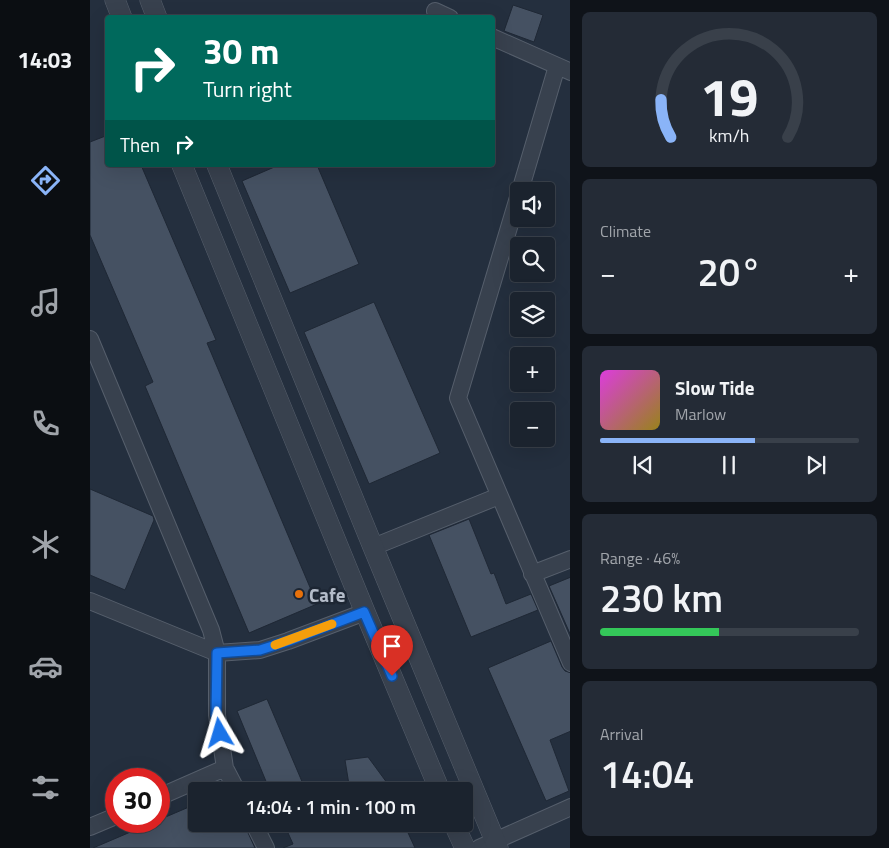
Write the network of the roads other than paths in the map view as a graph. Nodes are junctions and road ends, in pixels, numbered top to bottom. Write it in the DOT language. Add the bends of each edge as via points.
graph roads {
  1 [pos="115,0"];
  2 [pos="150,0"];
  3 [pos="434,10"];
  4 [pos="121,15"];
  5 [pos="156,15"];
  6 [pos="444,15"];
  7 [pos="495,38"];
  8 [pos="564,69"];
  9 [pos="183,167"];
  10 [pos="218,167"];
  11 [pos="523,182"];
  12 [pos="510,223"];
  13 [pos="282,324"];
  14 [pos="253,337"];
  15 [pos="90,339"];
  16 [pos="499,496"];
  17 [pos="373,547"];
  18 [pos="570,558"];
  19 [pos="532,574"];
  20 [pos="90,601"];
  21 [pos="364,612"];
  22 [pos="217,653"];
  23 [pos="570,663"];
  24 [pos="225,768"];
  25 [pos="232,782"];
  26 [pos="436,782"];
  27 [pos="170,792"];
  28 [pos="570,807"];
  29 [pos="105,821"];
  30 [pos="90,828"];
  31 [pos="258,832"];
  32 [pos="457,832"];
  33 [pos="491,846"];
  34 [pos="266,848"];
  35 [pos="464,848"];
  1 -- 4 [label="street"];
  2 -- 5 [label="street"];
  3 -- 6 [label="street"];
  7 -- 8 [label="street"];
  8 -- 11 [label="street"];
  9 -- 14 [label="street"];
  10 -- 13 [label="street"];
  12 -- 16 [label="street" via="458,398"];
  13 -- 14 [label="street"];
  13 -- 17 [label="street"];
  14 -- 21 [label="street"];
  15 -- 22 [label="street" via="211,630"];
  16 -- 17 [label="street"];
  16 -- 19 [label="street"];
  17 -- 33 [label="street"];
  18 -- 19 [label="street"];
  19 -- 23 [label="street"];
  20 -- 22 [label="street"];
  21 -- 22 [label="street" via="260,650"];
  21 -- 26 [label="street"];
  22 -- 24 [label="street" via="216,715"];
  24 -- 25 [label="street"];
  24 -- 27 [label="street"];
  28 -- 33 [label="street"];
  29 -- 30 [label="street"];
  31 -- 34 [label="street"];
  32 -- 35 [label="street"];
}
